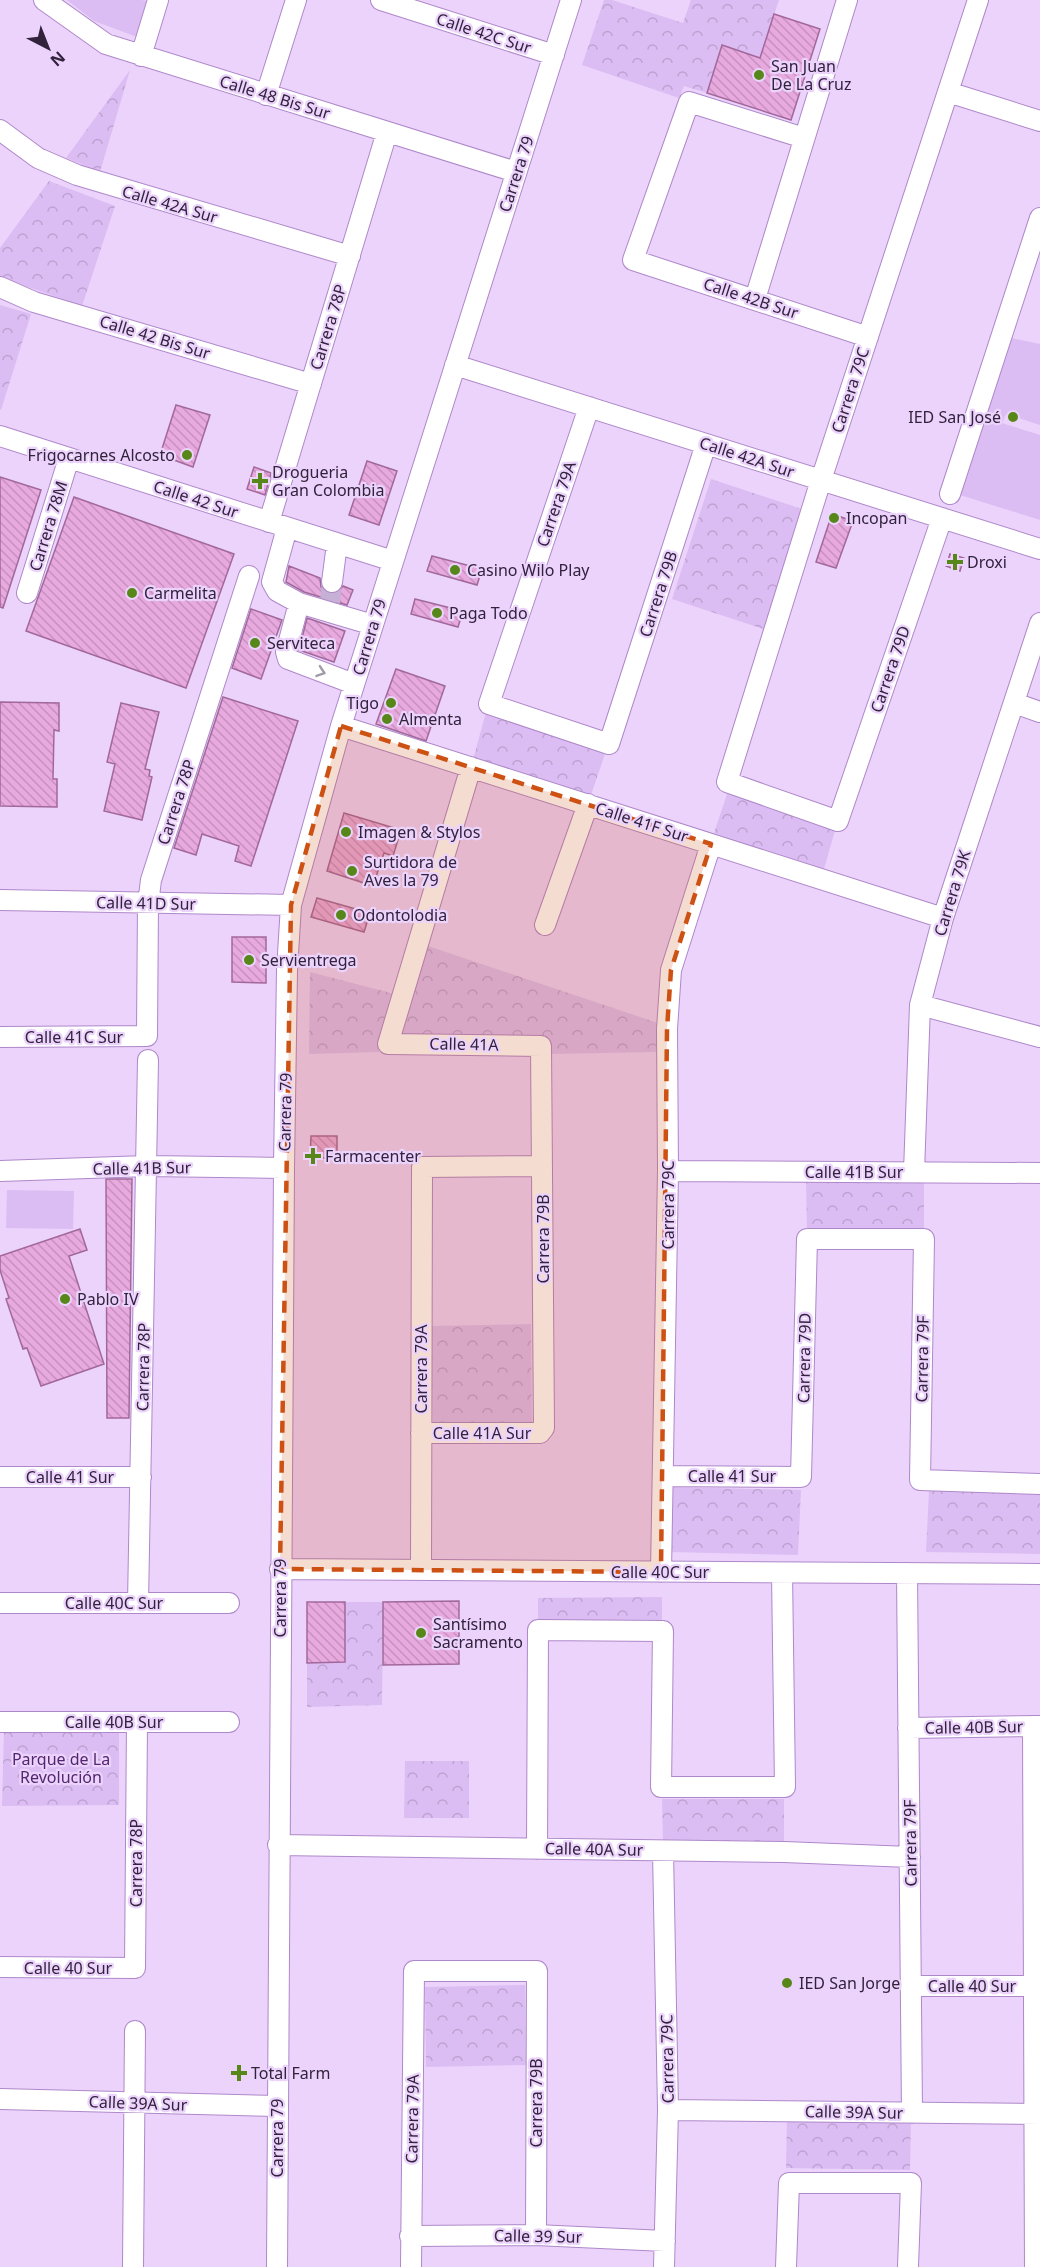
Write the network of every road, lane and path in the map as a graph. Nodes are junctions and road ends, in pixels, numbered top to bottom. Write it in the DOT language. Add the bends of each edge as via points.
graph roads {
  1 [pos="44,0"];
  2 [pos="158,0"];
  3 [pos="296,0"];
  4 [pos="381,0"];
  5 [pos="572,0"];
  6 [pos="847,0"];
  7 [pos="978,0"];
  8 [pos="424,7"];
  9 [pos="554,55"];
  10 [pos="141,56"];
  11 [pos="948,92"];
  12 [pos="266,94"];
  13 [pos="1040,121"];
  14 [pos="0,130"];
  15 [pos="387,132"];
  16 [pos="804,138"];
  17 [pos="516,172"];
  18 [pos="1040,218"];
  19 [pos="1036,247"];
  20 [pos="350,256"];
  21 [pos="0,287"];
  22 [pos="755,299"];
  23 [pos="868,337"];
  24 [pos="455,365"];
  25 [pos="311,384"];
  26 [pos="589,407"];
  27 [pos="0,436"];
  28 [pos="706,444"];
  29 [pos="69,458"];
  30 [pos="821,480"];
  31 [pos="950,494"];
  32 [pos="942,518"];
  33 [pos="278,525"];
  34 [pos="337,544"];
  35 [pos="1040,549"];
  36 [pos="393,561"];
  37 [pos="249,576"];
  38 [pos="332,582"];
  39 [pos="27,593"];
  40 [pos="299,603"];
  41 [pos="1040,623"];
  42 [pos="373,625"];
  43 [pos="354,684"];
  44 [pos="1014,703"];
  45 [pos="1040,712"];
  46 [pos="341,726"];
  47 [pos="609,744"];
  48 [pos="471,767"];
  49 [pos="588,804"];
  50 [pos="838,821"];
  51 [pos="711,844"];
  52 [pos="0,900"];
  53 [pos="148,904"];
  54 [pos="291,905"];
  55 [pos="943,918"];
  56 [pos="545,925"];
  57 [pos="920,1005"];
  58 [pos="1039,1033"];
  59 [pos="147,1036"];
  60 [pos="0,1037"];
  61 [pos="541,1046"];
  62 [pos="148,1060"];
  63 [pos="147,1166"];
  64 [pos="542,1166"];
  65 [pos="284,1168"];
  66 [pos="0,1171"];
  67 [pos="668,1171"];
  68 [pos="914,1172"];
  69 [pos="1040,1173"];
  70 [pos="924,1239"];
  71 [pos="542,1431"];
  72 [pos="421,1433"];
  73 [pos="663,1476"];
  74 [pos="0,1477"];
  75 [pos="141,1477"];
  76 [pos="801,1477"];
  77 [pos="1040,1484"];
  78 [pos="280,1569"];
  79 [pos="421,1570"];
  80 [pos="661,1572"];
  81 [pos="782,1573"];
  82 [pos="907,1574"];
  83 [pos="1040,1574"];
  84 [pos="0,1603"];
  85 [pos="138,1603"];
  86 [pos="229,1603"];
  87 [pos="0,1722"];
  88 [pos="137,1722"];
  89 [pos="229,1722"];
  90 [pos="1036,1726"];
  91 [pos="909,1728"];
  92 [pos="278,1845"];
  93 [pos="537,1848"];
  94 [pos="663,1851"];
  95 [pos="910,1857"];
  96 [pos="0,1967"];
  97 [pos="135,1968"];
  98 [pos="414,1971"];
  99 [pos="911,1986"];
  100 [pos="1034,1986"];
  101 [pos="135,2031"];
  102 [pos="0,2099"];
  103 [pos="134,2103"];
  104 [pos="277,2106"];
  105 [pos="668,2110"];
  106 [pos="912,2112"];
  107 [pos="1037,2114"];
  108 [pos="536,2235"];
  109 [pos="410,2236"];
  110 [pos="665,2241"];
  111 [pos="133,2267"];
  112 [pos="277,2267"];
  113 [pos="411,2267"];
  114 [pos="664,2267"];
  115 [pos="786,2267"];
  116 [pos="908,2267"];
  117 [pos="1035,2267"];
  1 -- 10 [label="street, Calle 48 Bis Sur" via="92,36"];
  2 -- 10 [label="street"];
  3 -- 12 [label="street"];
  4 -- 8 [label="street, Calle 42C Sur"];
  5 -- 9 [label="street, Carrera 79"];
  6 -- 16 [label="street"];
  7 -- 11 [label="street, Carrera 79C"];
  8 -- 9 [label="street, Calle 42C Sur"];
  9 -- 17 [label="street, Carrera 79"];
  10 -- 12 [label="street, Calle 48 Bis Sur"];
  11 -- 13 [label="street"];
  11 -- 23 [label="street, Carrera 79C"];
  12 -- 15 [label="street, Calle 48 Bis Sur"];
  14 -- 20 [label="street, Calle 42A Sur" via="38,158 77,176"];
  15 -- 17 [label="street, Calle 48 Bis Sur"];
  15 -- 20 [label="street, Carrera 78P"];
  16 -- 22 [label="street"];
  16 -- 22 [label="street, Calle 42B Sur" via="689,102 633,260"];
  17 -- 24 [label="street, Carrera 79"];
  18 -- 19 [label="street"];
  19 -- 31 [label="street"];
  20 -- 25 [label="street, Carrera 78P"];
  21 -- 25 [label="street, Calle 42 Bis Sur" via="34,302"];
  22 -- 23 [label="street, Calle 42B Sur"];
  23 -- 30 [label="street, Carrera 79C"];
  24 -- 26 [label="street, Calle 42A Sur"];
  24 -- 36 [label="street, Carrera 79"];
  25 -- 33 [label="street, Carrera 78P"];
  26 -- 28 [label="street, Calle 42A Sur"];
  26 -- 47 [label="street, Carrera 79A" via="489,704"];
  27 -- 29 [label="street, Calle 42 Sur"];
  28 -- 30 [label="street, Calle 42A Sur"];
  28 -- 47 [label="street, Carrera 79B"];
  29 -- 33 [label="street, Calle 42 Sur"];
  29 -- 39 [label="street, Carrera 78M"];
  30 -- 32 [label="street, Calle 42A Sur"];
  30 -- 50 [label="street, Carrera 79C" via="727,782"];
  32 -- 35 [label="street, Calle 42A Sur"];
  32 -- 50 [label="street, Carrera 79D"];
  33 -- 34 [label="street, Calle 42 Sur"];
  33 -- 40 [label="street, Carrera 78P" via="272,582 277,591"];
  34 -- 36 [label="street, Calle 42 Sur"];
  34 -- 38 [label="street"];
  36 -- 42 [label="street, Carrera 79"];
  37 -- 53 [label="street, Carrera 78P" via="151,880"];
  40 -- 42 [label="street" via="329,607"];
  40 -- 43 [label="street, one-way" via="286,652 288,659"];
  41 -- 44 [label="street, Carrera 79K"];
  42 -- 43 [label="street, Carrera 79"];
  43 -- 46 [label="street, Carrera 79"];
  44 -- 45 [label="street"];
  44 -- 55 [label="street, Carrera 79K"];
  46 -- 48 [label="street, Calle 41F Sur"];
  46 -- 54 [label="street, Carrera 79"];
  48 -- 49 [label="street, Calle 41F Sur"];
  48 -- 61 [label="street, Calle 41A" via="388,1044"];
  49 -- 51 [label="street, Calle 41F Sur"];
  49 -- 56 [label="street"];
  51 -- 55 [label="street, Calle 41F Sur"];
  51 -- 67 [label="street, Carrera 79C" via="671,970"];
  52 -- 53 [label="street, Calle 41D Sur"];
  53 -- 54 [label="street, Calle 41D Sur"];
  53 -- 59 [label="street, Carrera 78P"];
  54 -- 65 [label="street, Carrera 79"];
  55 -- 57 [label="street, Carrera 79K"];
  57 -- 58 [label="street"];
  57 -- 68 [label="street, Carrera 79K"];
  59 -- 60 [label="street, Calle 41C Sur"];
  61 -- 64 [label="street, Carrera 79B"];
  62 -- 63 [label="street, Carrera 78P"];
  63 -- 65 [label="street, Calle 41B Sur"];
  63 -- 66 [label="street, Calle 41B Sur"];
  63 -- 75 [label="street, Carrera 78P"];
  64 -- 71 [label="street, Carrera 79B"];
  64 -- 72 [label="street, Carrera 79A" via="422,1167"];
  65 -- 78 [label="street, Carrera 79"];
  67 -- 68 [label="street, Calle 41B Sur"];
  67 -- 73 [label="street, Carrera 79C"];
  68 -- 69 [label="street, Calle 41B Sur"];
  70 -- 76 [label="street, Carrera 79D" via="807,1239"];
  70 -- 77 [label="street, Carrera 79F" via="920,1480"];
  71 -- 72 [label="street, Calle 41A Sur"];
  72 -- 79 [label="street, Carrera 79A"];
  73 -- 76 [label="street, Calle 41 Sur"];
  73 -- 80 [label="street, Carrera 79C"];
  74 -- 75 [label="street, Calle 41 Sur"];
  75 -- 85 [label="street, Carrera 78P"];
  78 -- 79 [label="street, Calle 40C Sur"];
  78 -- 92 [label="street, Carrera 79"];
  79 -- 80 [label="street, Calle 40C Sur"];
  80 -- 81 [label="street, Calle 40C Sur"];
  81 -- 82 [label="street, Calle 40C Sur"];
  81 -- 93 [label="street" via="785,1787 662,1787 663,1631 538,1630"];
  82 -- 83 [label="street, Calle 40C Sur"];
  82 -- 91 [label="street, Carrera 79F"];
  84 -- 85 [label="street, Calle 40C Sur"];
  85 -- 86 [label="street, Calle 40C Sur"];
  87 -- 88 [label="street, Calle 40B Sur"];
  88 -- 89 [label="street, Calle 40B Sur"];
  88 -- 97 [label="street, Carrera 78P"];
  90 -- 91 [label="street, Calle 40B Sur"];
  90 -- 100 [label="street"];
  91 -- 95 [label="street, Carrera 79F"];
  92 -- 93 [label="street, Calle 40A Sur"];
  92 -- 104 [label="street, Carrera 79"];
  93 -- 94 [label="street, Calle 40A Sur"];
  94 -- 95 [label="street, Calle 40A Sur"];
  94 -- 105 [label="street, Carrera 79C"];
  95 -- 99 [label="street, Carrera 79F"];
  96 -- 97 [label="street, Calle 40 Sur"];
  98 -- 108 [label="street, Carrera 79B" via="537,1971"];
  98 -- 109 [label="street, Carrera 79A"];
  99 -- 100 [label="street, Calle 40 Sur"];
  99 -- 106 [label="street, Carrera 79F"];
  100 -- 107 [label="street"];
  101 -- 103 [label="street"];
  102 -- 103 [label="street, Calle 39A Sur"];
  103 -- 104 [label="street, Calle 39A Sur"];
  103 -- 111 [label="street"];
  104 -- 112 [label="street, Carrera 79"];
  105 -- 106 [label="street, Calle 39A Sur"];
  105 -- 110 [label="street, Carrera 79C"];
  106 -- 107 [label="street, Calle 39A Sur"];
  107 -- 117 [label="street"];
  108 -- 109 [label="street, Calle 39 Sur"];
  108 -- 110 [label="street, Calle 39 Sur"];
  109 -- 113 [label="street, Carrera 79A"];
  110 -- 114 [label="street, Carrera 79C"];
  115 -- 116 [label="street" via="789,2182 910,2183"];
}
